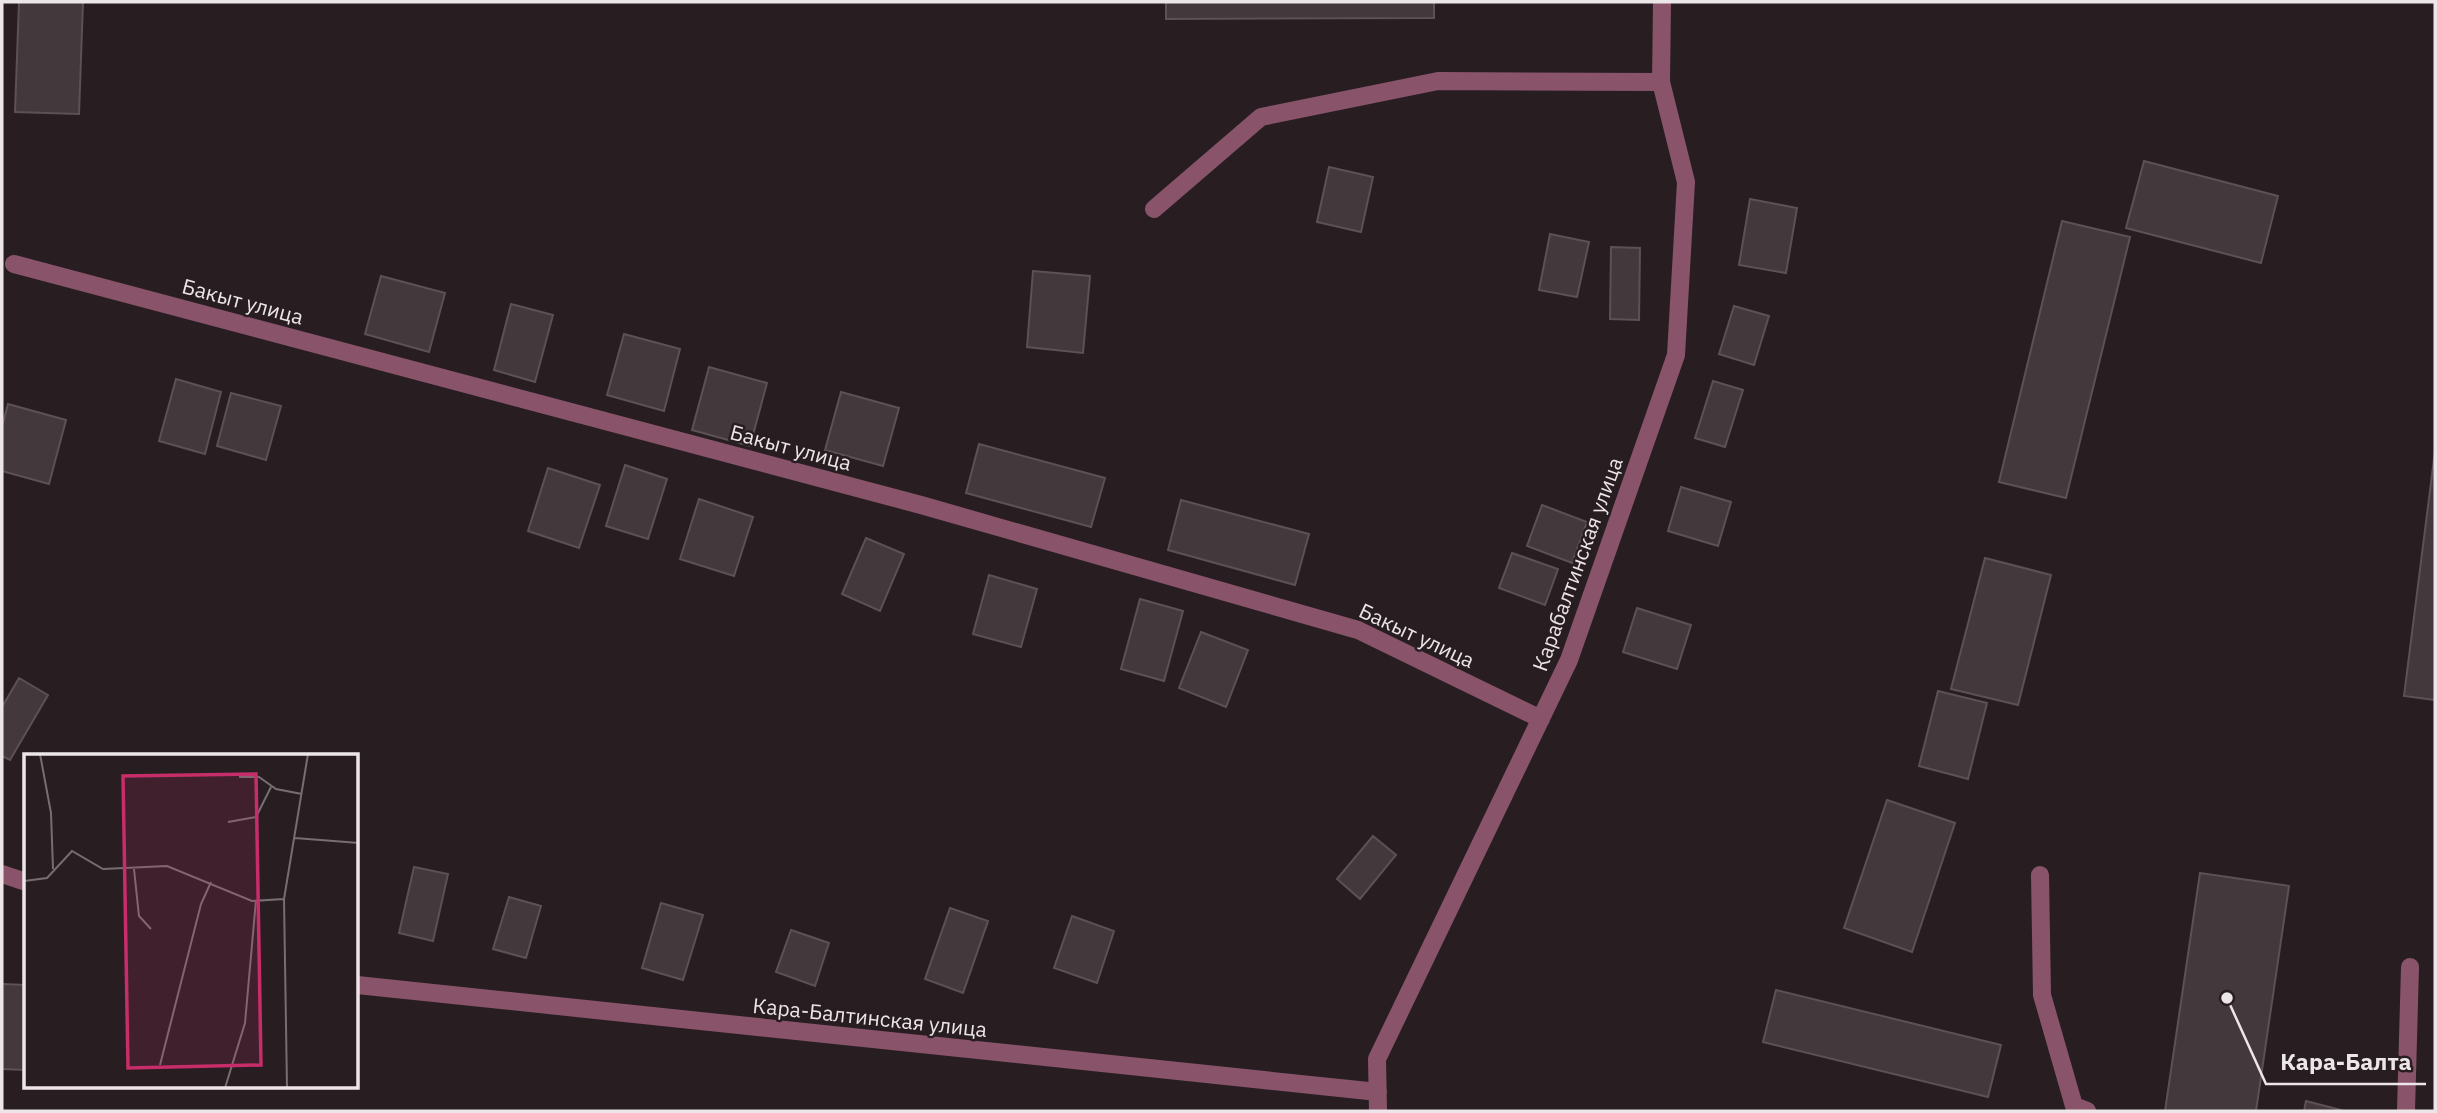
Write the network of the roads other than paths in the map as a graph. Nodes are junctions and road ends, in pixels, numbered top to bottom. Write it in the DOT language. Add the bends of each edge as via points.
graph roads {
  1 [pos="1662,2"];
  2 [pos="1661,82"];
  3 [pos="1154,209"];
  4 [pos="14,264"];
  5 [pos="1541,719"];
  6 [pos="2,874"];
  7 [pos="2040,875"];
  8 [pos="24,881"];
  9 [pos="2410,967"];
  10 [pos="359,985"];
  11 [pos="1378,1092"];
  12 [pos="1378,1111"];
  13 [pos="2087,1111"];
  14 [pos="2406,1111"];
  1 -- 2 [label="street, Карабалтинская улица"];
  2 -- 3 [label="street" via="1438,81 1261,117"];
  2 -- 5 [label="street, Карабалтинская улица" via="1686,182 1676,355 1569,660"];
  4 -- 5 [label="street, Бакыт улица" via="921,505 1358,630"];
  5 -- 11 [label="street, Карабалтинская улица" via="1377,1059"];
  6 -- 8 [label="street"];
  7 -- 13 [label="street" via="2042,995 2074,1106"];
  9 -- 14 [label="street"];
  10 -- 11 [label="street, Кара-Балтинская улица"];
  11 -- 12 [label="street, Карабалтинская улица"];
}
